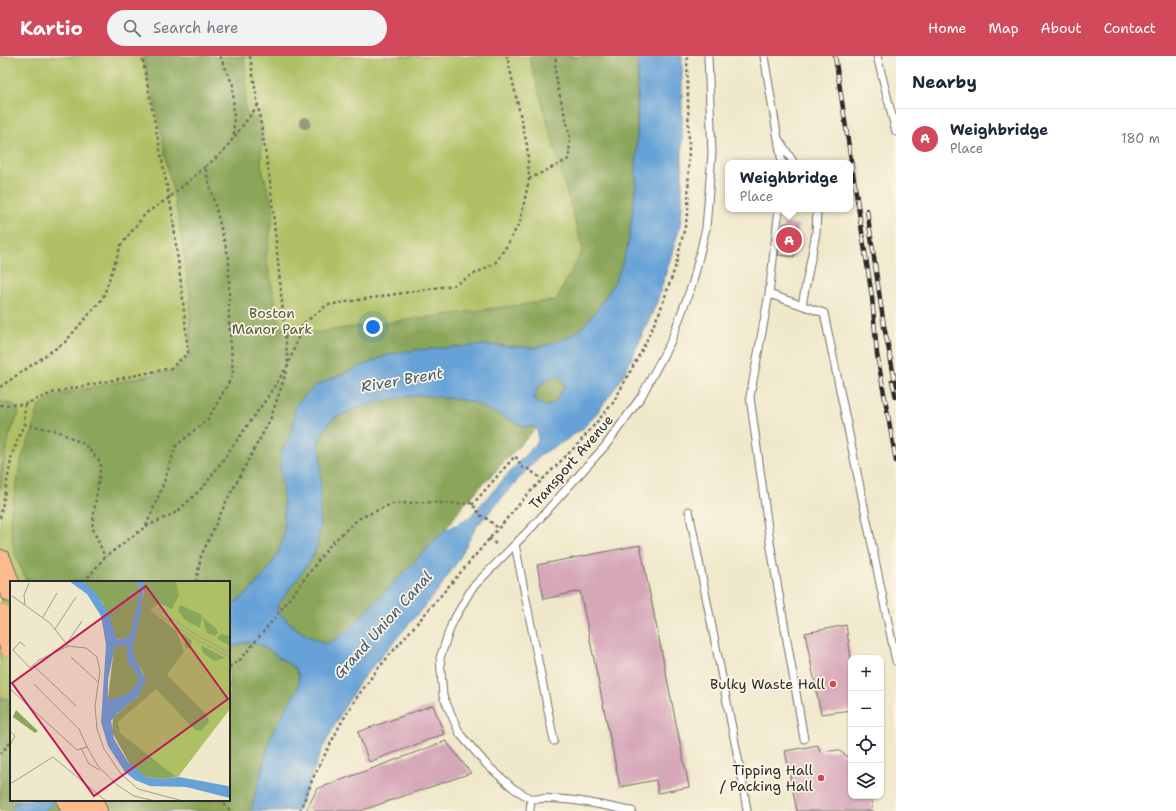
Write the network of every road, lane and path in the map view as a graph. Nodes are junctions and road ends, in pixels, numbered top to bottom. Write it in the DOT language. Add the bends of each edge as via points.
graph roads {
  1 [pos="142,56"];
  2 [pos="220,56"];
  3 [pos="250,56"];
  4 [pos="507,56"];
  5 [pos="556,56"];
  6 [pos="686,56"];
  7 [pos="708,56"];
  8 [pos="764,56"];
  9 [pos="877,56"];
  10 [pos="258,105"];
  11 [pos="896,132"];
  12 [pos="234,137"];
  13 [pos="777,138"];
  14 [pos="781,160"];
  15 [pos="792,160"];
  16 [pos="206,167"];
  17 [pos="529,179"];
  18 [pos="169,198"];
  19 [pos="779,212"];
  20 [pos="817,212"];
  21 [pos="769,294"];
  22 [pos="802,305"];
  23 [pos="288,365"];
  24 [pos="0,387"];
  25 [pos="0,404"];
  26 [pos="24,404"];
  27 [pos="24,424"];
  28 [pos="542,479"];
  29 [pos="472,505"];
  30 [pos="689,511"];
  31 [pos="0,518"];
  32 [pos="145,527"];
  33 [pos="498,528"];
  34 [pos="515,544"];
  35 [pos="105,557"];
  36 [pos="0,561"];
  37 [pos="85,581"];
  38 [pos="196,581"];
  39 [pos="10,588"];
  40 [pos="0,616"];
  41 [pos="10,643"];
  42 [pos="896,661"];
  43 [pos="230,666"];
  44 [pos="804,739"];
  45 [pos="554,741"];
  46 [pos="10,743"];
  47 [pos="0,754"];
  48 [pos="531,799"];
  49 [pos="68,801"];
  50 [pos="92,801"];
  51 [pos="220,801"];
  52 [pos="73,811"];
  53 [pos="96,811"];
  54 [pos="231,811"];
  55 [pos="300,811"];
  56 [pos="530,811"];
  57 [pos="632,811"];
  58 [pos="747,811"];
  1 -- 18 [label="path"];
  2 -- 12 [label="path" via="233,85"];
  3 -- 10 [label="path"];
  4 -- 17 [label="path" via="526,145"];
  5 -- 17 [label="path" via="558,88 570,137 569,159"];
  6 -- 28 [label="path" via="688,214 675,268 643,348 613,403 578,444"];
  7 -- 34 [label="lane, Transport Avenue" via="712,153 706,228 693,282 671,341 641,397 606,445"];
  8 -- 13 [label="lane"];
  9 -- 11 [label="lane"];
  10 -- 12 [label="path"];
  10 -- 23 [label="path" via="270,181"];
  12 -- 16 [label="path" via="223,152"];
  13 -- 14 [label="lane"];
  13 -- 15 [label="lane"];
  16 -- 18 [label="path"];
  16 -- 32 [label="path" via="229,259 229,320 233,375 208,419 176,446"];
  17 -- 23 [label="path" via="520,222 494,262 454,285 327,305 303,324"];
  18 -- 24 [label="path" via="146,214 121,245 103,298 65,342"];
  18 -- 26 [label="path" via="188,353 171,368 54,392"];
  19 -- 21 [label="lane"];
  20 -- 22 [label="lane" via="816,234"];
  21 -- 22 [label="lane"];
  21 -- 44 [label="lane" via="750,397 770,542"];
  22 -- 42 [label="lane" via="824,313"];
  23 -- 32 [label="path" via="205,485 177,512"];
  23 -- 38 [label="path" via="270,420 226,502 201,556"];
  25 -- 26 [label="path"];
  26 -- 27 [label="path"];
  27 -- 31 [label="path" via="12,455"];
  27 -- 35 [label="path" via="57,431 84,444 101,463 92,527"];
  28 -- 29 [label="path" via="528,469 521,468 515,456"];
  28 -- 33 [label="path"];
  29 -- 33 [label="path" via="479,515"];
  29 -- 43 [label="path" via="469,502 391,504 358,519 331,544 241,659"];
  30 -- 58 [label="lane"];
  32 -- 35 [label="path"];
  33 -- 55 [label="path" via="376,671 355,700 340,725"];
  34 -- 45 [label="lane"];
  34 -- 48 [label="lane, Transport Avenue" via="472,588 452,623 440,658 443,696 460,734 486,765 513,788"];
  35 -- 37 [label="path"];
  36 -- 39 [label="highway"];
  40 -- 41 [label="highway, bridge"];
  46 -- 47 [label="path"];
  48 -- 56 [label="lane"];
  48 -- 57 [label="lane" via="549,797"];
  49 -- 52 [label="highway"];
  50 -- 53 [label="highway"];
  51 -- 54 [label="path"];
}
